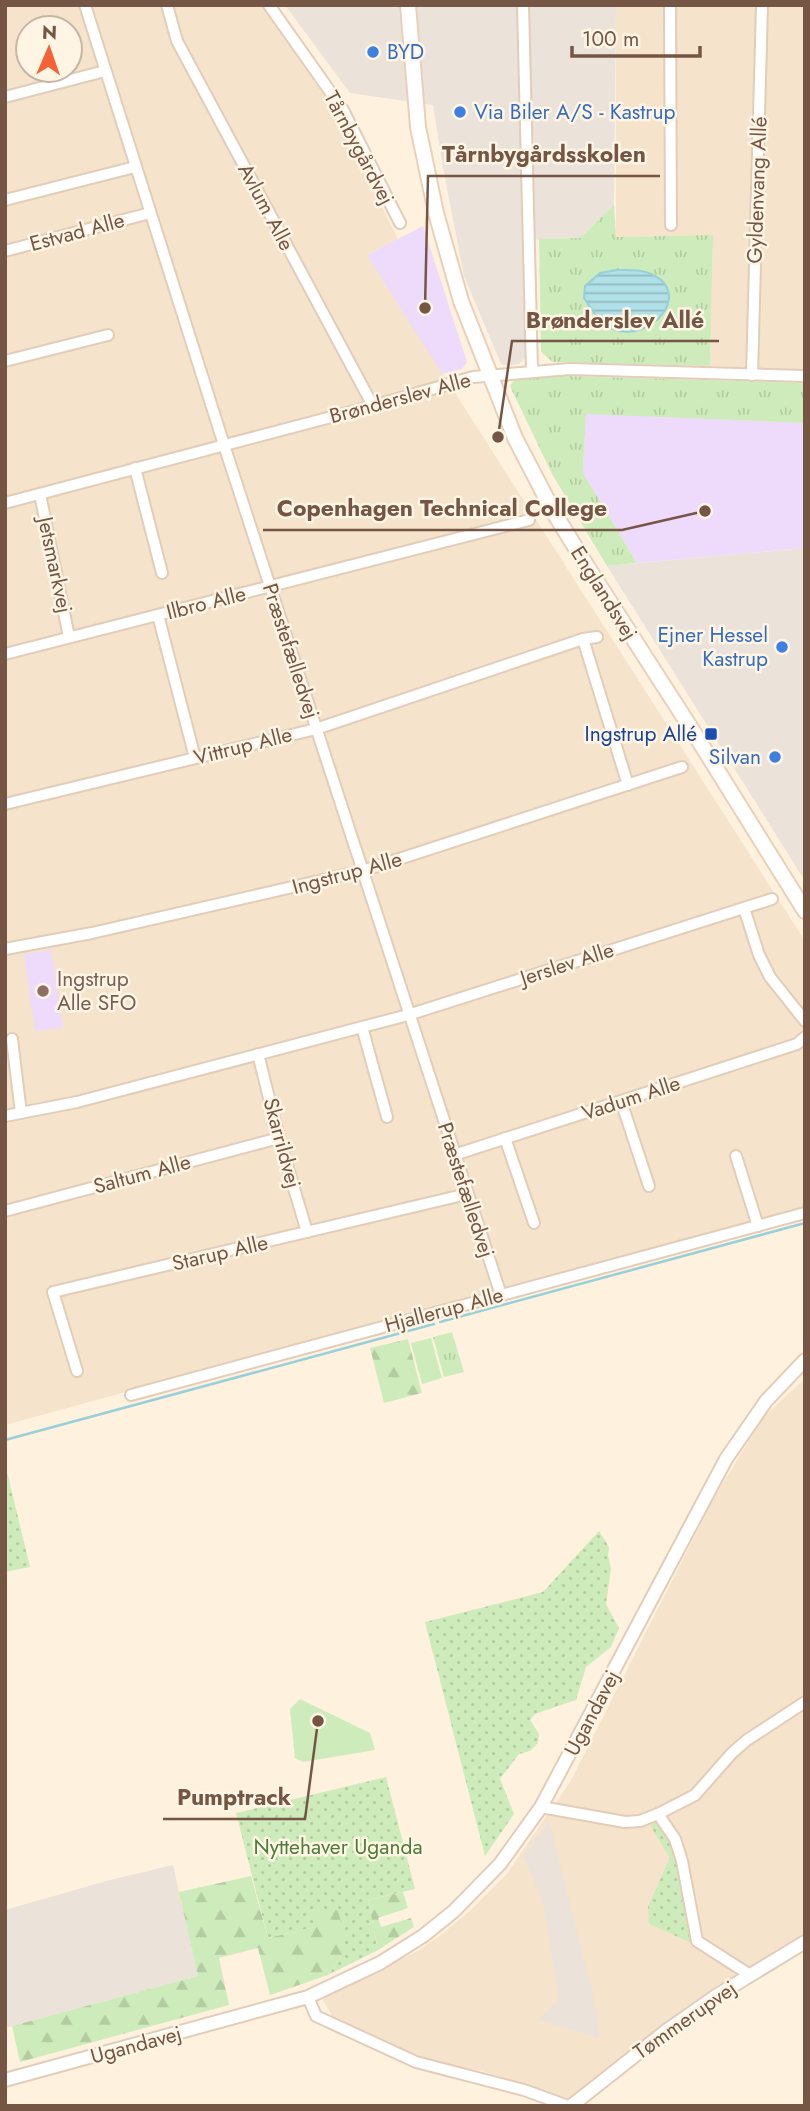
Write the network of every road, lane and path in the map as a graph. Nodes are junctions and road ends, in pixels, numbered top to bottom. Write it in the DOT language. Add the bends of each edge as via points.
graph roads {
  1 [pos="85,5"];
  2 [pos="167,5"];
  3 [pos="269,5"];
  4 [pos="408,5"];
  5 [pos="523,5"];
  6 [pos="670,5"];
  7 [pos="762,5"];
  8 [pos="106,71"];
  9 [pos="5,97"];
  10 [pos="135,167"];
  11 [pos="5,200"];
  12 [pos="150,213"];
  13 [pos="400,223"];
  14 [pos="671,225"];
  15 [pos="5,251"];
  16 [pos="108,335"];
  17 [pos="5,361"];
  18 [pos="532,371"];
  19 [pos="491,375"];
  20 [pos="752,375"];
  21 [pos="805,376"];
  22 [pos="373,406"];
  23 [pos="224,444"];
  24 [pos="135,468"];
  25 [pos="40,494"];
  26 [pos="5,503"];
  27 [pos="529,520"];
  28 [pos="162,573"];
  29 [pos="271,586"];
  30 [pos="158,615"];
  31 [pos="69,637"];
  32 [pos="597,637"];
  33 [pos="583,639"];
  34 [pos="5,654"];
  35 [pos="316,729"];
  36 [pos="195,758"];
  37 [pos="682,767"];
  38 [pos="628,785"];
  39 [pos="5,804"];
  40 [pos="362,871"];
  41 [pos="772,899"];
  42 [pos="744,908"];
  43 [pos="805,911"];
  44 [pos="5,949"];
  45 [pos="408,1015"];
  46 [pos="805,1021"];
  47 [pos="362,1027"];
  48 [pos="805,1037"];
  49 [pos="12,1039"];
  50 [pos="258,1054"];
  51 [pos="621,1101"];
  52 [pos="21,1113"];
  53 [pos="5,1116"];
  54 [pos="387,1117"];
  55 [pos="279,1138"];
  56 [pos="505,1138"];
  57 [pos="454,1155"];
  58 [pos="736,1156"];
  59 [pos="649,1186"];
  60 [pos="467,1194"];
  61 [pos="5,1211"];
  62 [pos="805,1213"];
  63 [pos="534,1223"];
  64 [pos="758,1226"];
  65 [pos="307,1232"];
  66 [pos="500,1295"];
  67 [pos="805,1360"];
  68 [pos="77,1371"];
  69 [pos="131,1395"];
  70 [pos="805,1702"];
  71 [pos="541,1807"];
  72 [pos="658,1814"];
  73 [pos="805,1942"];
  74 [pos="750,1976"];
  75 [pos="308,1997"];
  76 [pos="5,2080"];
  77 [pos="570,2106"];
  1 -- 8 [label="street, Præstefælledvej"];
  2 -- 22 [label="street, Avlum Alle" via="177,41"];
  3 -- 13 [label="street, Tårnbygårdvej" via="343,110"];
  4 -- 19 [label="main road, Englandsvej" via="418,127 436,213 461,301"];
  5 -- 18 [label="street"];
  6 -- 14 [label="street"];
  7 -- 20 [label="street, Gyldenvang Allé"];
  8 -- 9 [label="street"];
  8 -- 10 [label="street, Præstefælledvej"];
  10 -- 11 [label="street"];
  10 -- 12 [label="street, Præstefælledvej"];
  12 -- 15 [label="street, Estvad Alle"];
  12 -- 23 [label="street, Præstefælledvej"];
  16 -- 17 [label="street"];
  18 -- 19 [label="street, Brønderslev Alle"];
  18 -- 20 [label="street, Brønderslev Alle"];
  19 -- 22 [label="street, Brønderslev Alle"];
  19 -- 43 [label="main road, Englandsvej" via="515,438 553,511"];
  20 -- 21 [label="street, Brønderslev Alle"];
  22 -- 23 [label="street, Brønderslev Alle"];
  23 -- 24 [label="street, Brønderslev Alle"];
  23 -- 29 [label="street, Præstefælledvej"];
  24 -- 25 [label="street, Brønderslev Alle"];
  24 -- 28 [label="street"];
  25 -- 26 [label="street, Brønderslev Alle"];
  25 -- 31 [label="street, Jetsmarkvej"];
  27 -- 29 [label="street, Ilbro Alle"];
  29 -- 30 [label="street, Ilbro Alle"];
  29 -- 35 [label="street, Præstefælledvej"];
  30 -- 31 [label="street, Ilbro Alle"];
  30 -- 36 [label="street"];
  31 -- 34 [label="street, Ilbro Alle"];
  32 -- 33 [label="street, Vittrup Alle"];
  33 -- 35 [label="street, Vittrup Alle"];
  33 -- 38 [label="street"];
  35 -- 36 [label="street, Vittrup Alle"];
  35 -- 40 [label="street, Præstefælledvej"];
  36 -- 39 [label="street, Vittrup Alle"];
  37 -- 38 [label="street, Ingstrup Alle"];
  38 -- 40 [label="street, Ingstrup Alle"];
  40 -- 44 [label="street, Ingstrup Alle"];
  40 -- 45 [label="street, Præstefælledvej"];
  41 -- 42 [label="street, Jerslev Alle"];
  42 -- 45 [label="street, Jerslev Alle"];
  42 -- 46 [label="street" via="769,977"];
  45 -- 47 [label="street, Jerslev Alle"];
  45 -- 57 [label="street, Præstefælledvej"];
  47 -- 50 [label="street, Jerslev Alle"];
  47 -- 54 [label="street"];
  48 -- 51 [label="street, Vadum Alle" via="797,1044"];
  49 -- 52 [label="street"];
  50 -- 52 [label="street, Jerslev Alle"];
  50 -- 55 [label="street, Skarrildvej"];
  51 -- 56 [label="street, Vadum Alle"];
  51 -- 59 [label="street"];
  52 -- 53 [label="street, Jerslev Alle"];
  55 -- 61 [label="street, Saltum Alle"];
  55 -- 65 [label="street, Skarrildvej"];
  56 -- 57 [label="street, Vadum Alle"];
  56 -- 63 [label="street"];
  57 -- 60 [label="street, Præstefælledvej"];
  58 -- 64 [label="street"];
  60 -- 65 [label="street, Starup Alle"];
  60 -- 66 [label="street, Præstefælledvej"];
  62 -- 64 [label="street, Hjallerup Alle"];
  64 -- 66 [label="street, Hjallerup Alle"];
  65 -- 68 [label="street, Starup Alle" via="53,1292"];
  66 -- 69 [label="street, Hjallerup Alle"];
  67 -- 71 [label="street, Ugandavej" via="766,1401 726,1459"];
  70 -- 72 [label="street" via="747,1740 695,1795"];
  71 -- 72 [label="street" via="625,1822"];
  71 -- 75 [label="street, Ugandavej" via="500,1864 454,1911 380,1963"];
  72 -- 74 [label="street" via="675,1839 682,1861 697,1941"];
  73 -- 74 [label="street, Tømmerupvej"];
  74 -- 77 [label="street, Tømmerupvej" via="666,2031"];
  75 -- 76 [label="street, Ugandavej"];
  75 -- 77 [label="street" via="316,2015 416,2062"];
}
